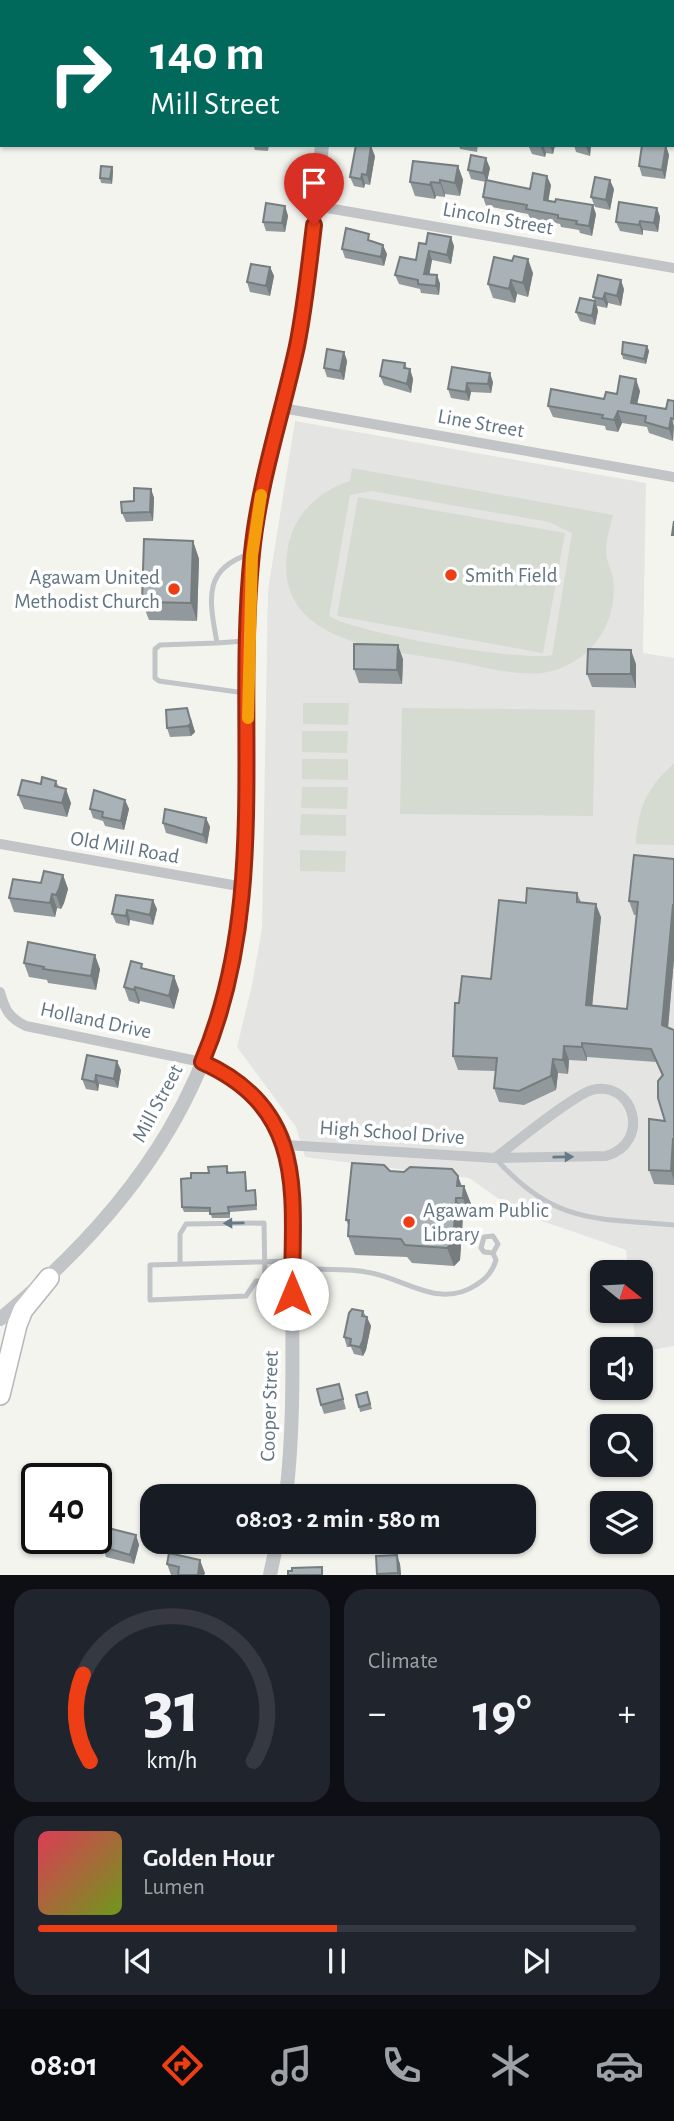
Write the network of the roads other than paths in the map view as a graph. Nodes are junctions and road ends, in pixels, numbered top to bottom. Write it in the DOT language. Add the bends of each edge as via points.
graph roads {
  1 [pos="322,147"];
  2 [pos="316,206"];
  3 [pos="674,268"];
  4 [pos="282,408"];
  5 [pos="674,477"];
  6 [pos="252,554"];
  7 [pos="249,640"];
  8 [pos="217,643"];
  9 [pos="248,694"];
  10 [pos="0,844"];
  11 [pos="244,887"];
  12 [pos="0,992"];
  13 [pos="202,1062"];
  14 [pos="286,1145"];
  15 [pos="495,1158"];
  16 [pos="674,1225"];
  17 [pos="493,1253"];
  18 [pos="264,1262"];
  19 [pos="180,1264"];
  20 [pos="292,1270"];
  21 [pos="49,1278"];
  22 [pos="265,1281"];
  23 [pos="0,1319"];
  24 [pos="0,1395"];
  25 [pos="287,1484"];
  26 [pos="275,1554"];
  27 [pos="270,1575"];
  1 -- 2 [label="street, Mill Street"];
  2 -- 3 [label="street, Lincoln Street"];
  2 -- 4 [label="street, Mill Street" via="303,311"];
  4 -- 5 [label="street, Line Street"];
  4 -- 6 [label="street, Mill Street"];
  6 -- 7 [label="street, Mill Street"];
  6 -- 8 [label="lane" via="228,563 213,582 210,593"];
  7 -- 8 [label="lane"];
  7 -- 9 [label="street, Mill Street"];
  8 -- 9 [label="lane" via="160,645 155,649 155,678"];
  9 -- 11 [label="street, Mill Street"];
  10 -- 11 [label="street, Old Mill Road"];
  11 -- 13 [label="street, Mill Street" via="228,986"];
  12 -- 13 [label="street, Holland Drive" via="5,1010 26,1026"];
  13 -- 14 [label="street, Cooper Street" via="234,1080 263,1107"];
  13 -- 21 [label="street, Mill Street" via="166,1135 136,1181 98,1229"];
  14 -- 15 [label="street, High School Drive"];
  14 -- 20 [label="street, Cooper Street"];
  15 -- 15 [label="street, High School Drive, one-way" via="610,1155 631,1137 631,1109 615,1093 590,1091"];
  15 -- 16 [label="lane" via="523,1188 557,1209 592,1218"];
  17 -- 20 [label="lane" via="495,1264 485,1278 450,1294 414,1289 366,1272"];
  18 -- 19 [label="lane"];
  18 -- 19 [label="lane, one-way" via="264,1223 186,1224 180,1234"];
  18 -- 20 [label="lane"];
  18 -- 22 [label="lane"];
  19 -- 22 [label="lane" via="150,1265 150,1300 246,1296 256,1282"];
  20 -- 22 [label="lane"];
  20 -- 25 [label="street, Cooper Street"];
  21 -- 23 [label="street, Mill Street"];
  21 -- 24 [label="highway" via="23,1310"];
  26 -- 27 [label="street"];
}
